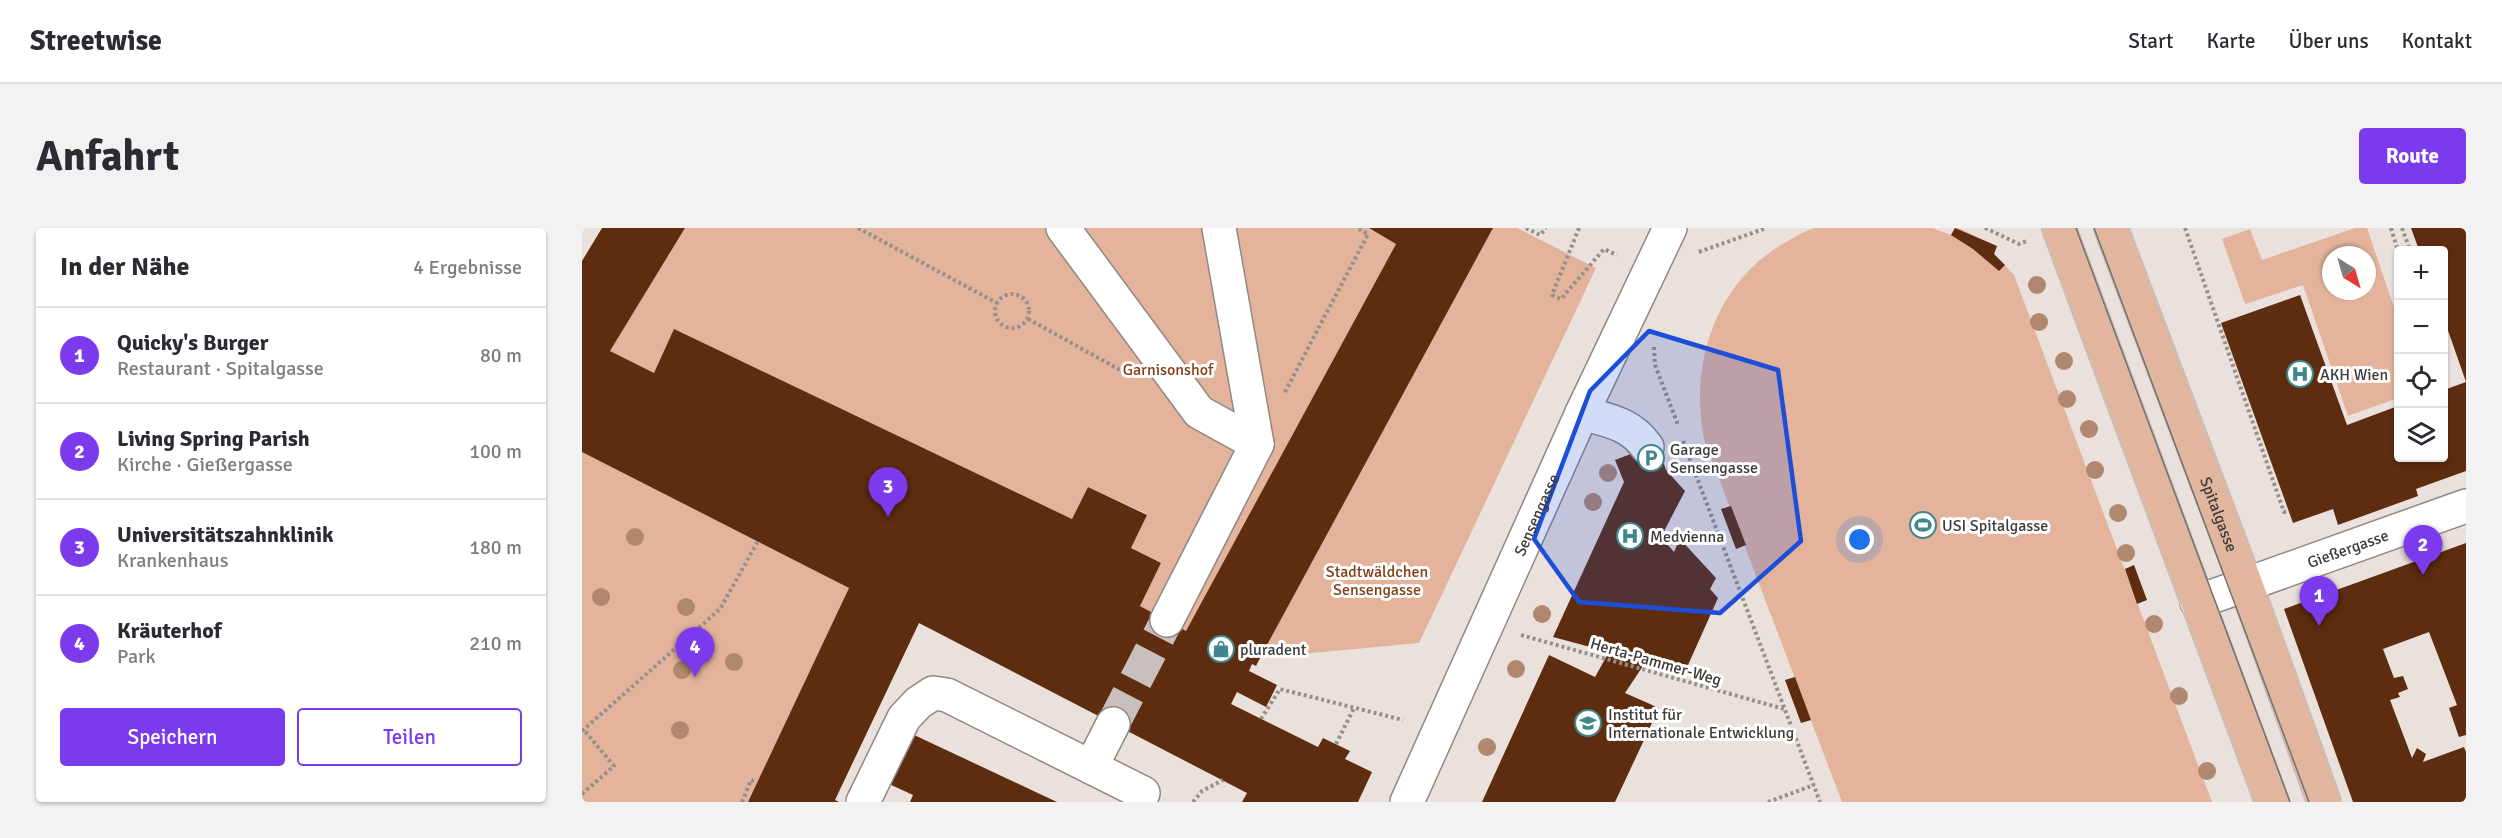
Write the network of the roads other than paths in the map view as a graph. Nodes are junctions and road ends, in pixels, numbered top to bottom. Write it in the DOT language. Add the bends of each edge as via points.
graph roads {
  1 [pos="1064,228"];
  2 [pos="1219,228"];
  3 [pos="1670,228"];
  4 [pos="2111,228"];
  5 [pos="2045,234"];
  6 [pos="1582,413"];
  7 [pos="1257,444"];
  8 [pos="1647,447"];
  9 [pos="2466,506"];
  10 [pos="2246,585"];
  11 [pos="2197,602"];
  12 [pos="1167,620"];
  13 [pos="1113,724"];
  14 [pos="1091,767"];
  15 [pos="1143,793"];
  16 [pos="863,802"];
  17 [pos="1407,802"];
  18 [pos="2272,802"];
  19 [pos="2324,802"];
  1 -- 7 [label="street" via="1199,412"];
  2 -- 7 [label="street"];
  3 -- 6 [label="street, Sensengasse"];
  4 -- 10 [label="main road, Spitalgasse"];
  5 -- 11 [label="main road"];
  6 -- 8 [label="street" via="1628,427"];
  6 -- 17 [label="street, Sensengasse"];
  7 -- 12 [label="street"];
  9 -- 10 [label="street, Gießergasse"];
  10 -- 11 [label="street, Gießergasse"];
  10 -- 19 [label="main road, Spitalgasse"];
  11 -- 18 [label="main road"];
  13 -- 14 [label="street"];
  14 -- 15 [label="street"];
  14 -- 16 [label="street" via="947,695 933,693 904,718"];
}
